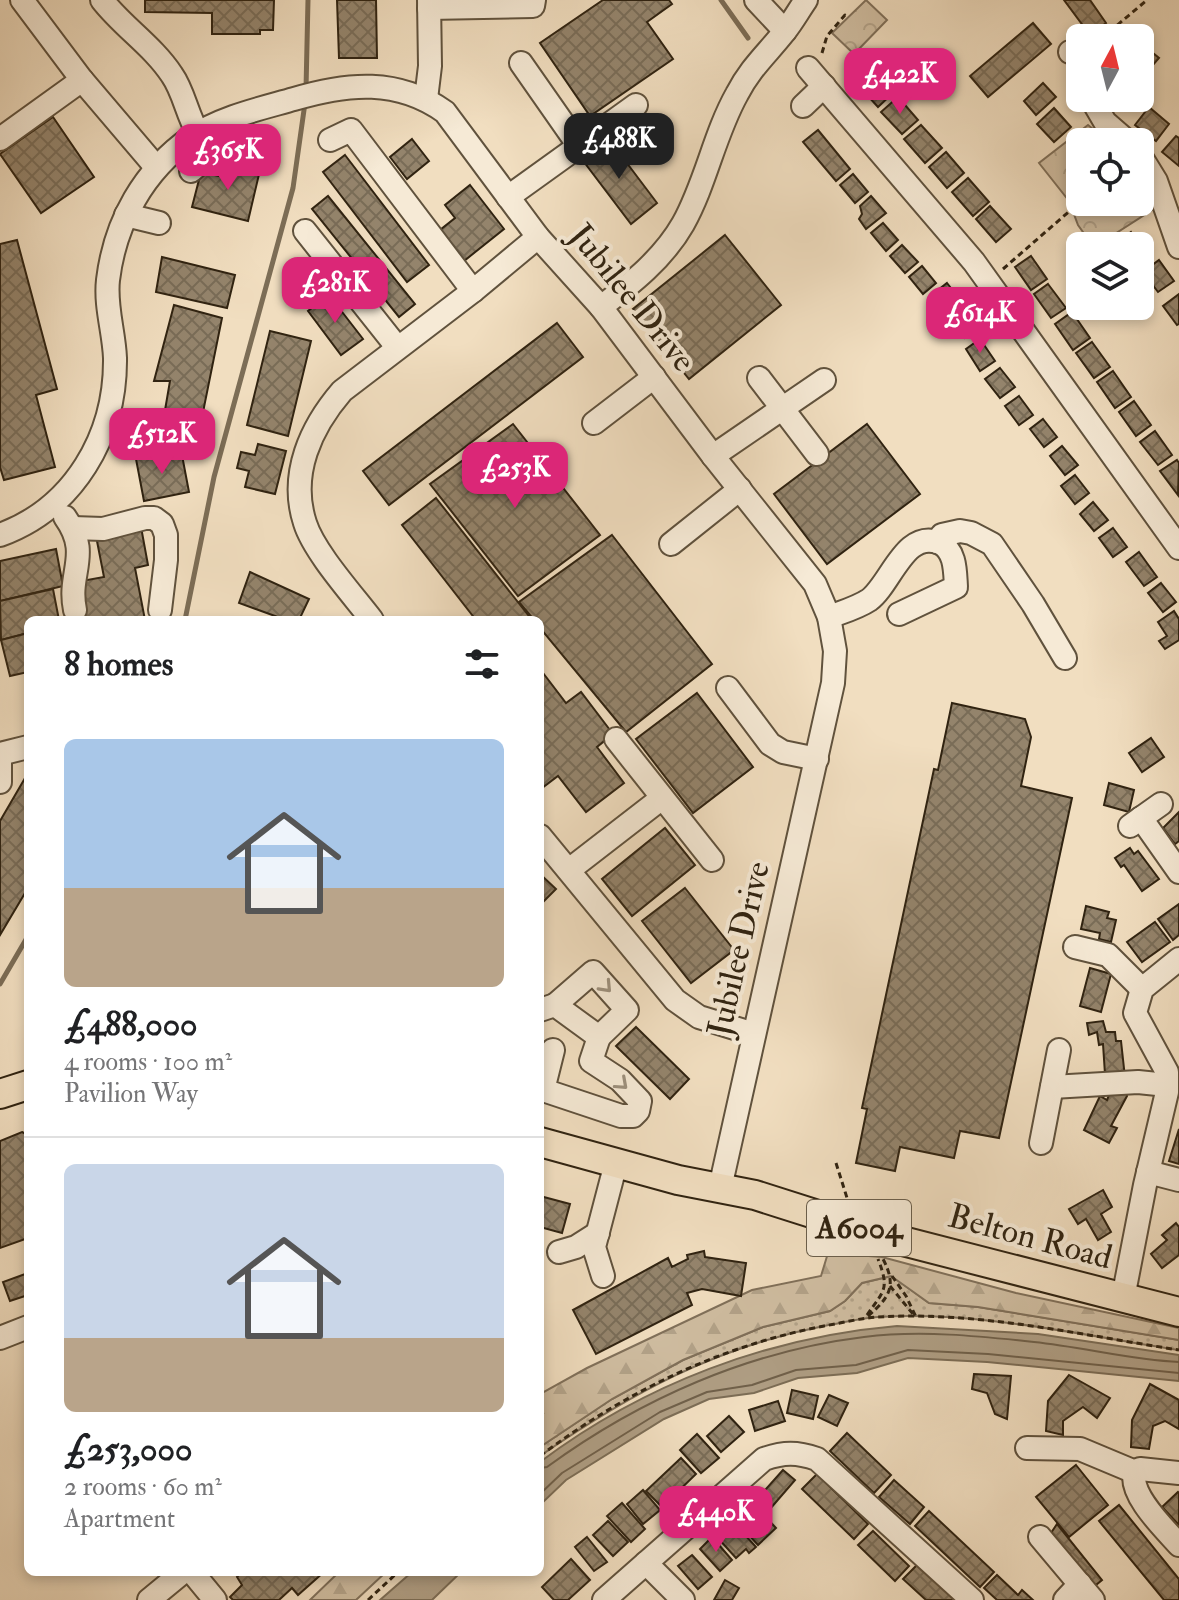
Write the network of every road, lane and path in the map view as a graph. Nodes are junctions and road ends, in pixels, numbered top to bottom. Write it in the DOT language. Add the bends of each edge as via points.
graph roads {
  1 [pos="22,0"];
  2 [pos="102,0"];
  3 [pos="534,0"];
  4 [pos="756,0"];
  5 [pos="806,0"];
  6 [pos="1147,0"];
  7 [pos="429,4"];
  8 [pos="848,17"];
  9 [pos="1119,24"];
  10 [pos="785,31"];
  11 [pos="521,63"];
  12 [pos="808,68"];
  13 [pos="82,80"];
  14 [pos="824,86"];
  15 [pos="426,99"];
  16 [pos="636,105"];
  17 [pos="803,106"];
  18 [pos="1099,112"];
  19 [pos="1112,128"];
  20 [pos="201,132"];
  21 [pos="0,139"];
  22 [pos="330,140"];
  23 [pos="579,146"];
  24 [pos="216,151"];
  25 [pos="257,157"];
  26 [pos="156,167"];
  27 [pos="191,171"];
  28 [pos="1154,178"];
  29 [pos="508,197"];
  30 [pos="1162,200"];
  31 [pos="1154,201"];
  32 [pos="1066,213"];
  33 [pos="126,215"];
  34 [pos="159,223"];
  35 [pos="305,231"];
  36 [pos="538,237"];
  37 [pos="1179,247"];
  38 [pos="988,282"];
  39 [pos="473,291"];
  40 [pos="601,307"];
  41 [pos="397,347"];
  42 [pos="654,377"];
  43 [pos="759,378"];
  44 [pos="824,380"];
  45 [pos="783,409"];
  46 [pos="594,423"];
  47 [pos="817,454"];
  48 [pos="713,456"];
  49 [pos="740,489"];
  50 [pos="51,507"];
  51 [pos="73,528"];
  52 [pos="0,535"];
  53 [pos="937,542"];
  54 [pos="671,544"];
  55 [pos="1179,548"];
  56 [pos="75,610"];
  57 [pos="160,610"];
  58 [pos="899,614"];
  59 [pos="361,616"];
  60 [pos="829,617"];
  61 [pos="1065,658"];
  62 [pos="728,688"];
  63 [pos="616,739"];
  64 [pos="24,748"];
  65 [pos="0,756"];
  66 [pos="817,759"];
  67 [pos="0,782"];
  68 [pos="662,798"];
  69 [pos="1161,804"];
  70 [pos="544,841"];
  71 [pos="712,860"];
  72 [pos="569,870"];
  73 [pos="1179,872"];
  74 [pos="1075,947"];
  75 [pos="1179,959"];
  76 [pos="1142,989"];
  77 [pos="547,1007"];
  78 [pos="754,1034"];
  79 [pos="599,1037"];
  80 [pos="547,1048"];
  81 [pos="1059,1050"];
  82 [pos="591,1061"];
  83 [pos="544,1080"];
  84 [pos="1167,1085"];
  85 [pos="24,1086"];
  86 [pos="1052,1087"];
  87 [pos="544,1090"];
  88 [pos="0,1094"];
  89 [pos="544,1143"];
  90 [pos="1041,1143"];
  91 [pos="616,1163"];
  92 [pos="1148,1172"];
  93 [pos="1179,1180"];
  94 [pos="720,1188"];
  95 [pos="598,1233"];
  96 [pos="881,1244"];
  97 [pos="559,1252"];
  98 [pos="603,1276"];
  99 [pos="892,1276"];
  100 [pos="888,1283"];
  101 [pos="1123,1298"];
  102 [pos="1179,1312"];
  103 [pos="916,1317"];
  104 [pos="865,1319"];
  105 [pos="24,1329"];
  106 [pos="0,1338"];
  107 [pos="1179,1350"];
  108 [pos="1027,1448"];
  109 [pos="544,1453"];
  110 [pos="1135,1472"];
  111 [pos="1179,1473"];
  112 [pos="1040,1537"];
  113 [pos="1179,1545"];
  114 [pos="646,1563"];
  115 [pos="178,1576"];
  116 [pos="183,1576"];
  117 [pos="394,1576"];
  118 [pos="1079,1595"];
  119 [pos="149,1600"];
  120 [pos="215,1600"];
  121 [pos="368,1600"];
  122 [pos="604,1600"];
  123 [pos="683,1600"];
  124 [pos="972,1600"];
  1 -- 13 [label="street"];
  2 -- 20 [label="street" via="173,76 190,120"];
  3 -- 7 [label="street" via="533,6"];
  4 -- 10 [label="street"];
  5 -- 10 [label="street"];
  6 -- 9 [label="path"];
  7 -- 15 [label="street"];
  8 -- 12 [label="path" via="834,27"];
  10 -- 40 [label="street" via="754,64 723,119 682,225 647,271"];
  11 -- 23 [label="street"];
  12 -- 14 [label="street"];
  13 -- 21 [label="street"];
  13 -- 26 [label="street"];
  14 -- 17 [label="street"];
  14 -- 38 [label="street"];
  15 -- 20 [label="street, Jubilee Drive" via="404,91 351,86 245,112"];
  15 -- 29 [label="street, Jubilee Drive" via="445,112"];
  16 -- 23 [label="street"];
  18 -- 19 [label="street"];
  20 -- 24 [label="street"];
  20 -- 26 [label="street, Jubilee Drive"];
  22 -- 39 [label="street" via="351,130"];
  23 -- 29 [label="street"];
  24 -- 25 [label="street"];
  24 -- 27 [label="street"];
  26 -- 33 [label="street, Jubilee Drive"];
  28 -- 30 [label="street"];
  29 -- 36 [label="street, Jubilee Drive"];
  30 -- 31 [label="path"];
  30 -- 37 [label="street"];
  32 -- 38 [label="path"];
  33 -- 34 [label="street"];
  33 -- 50 [label="street, Jubilee Drive" via="108,282 115,362 106,419 93,457"];
  35 -- 41 [label="street"];
  36 -- 39 [label="street"];
  36 -- 40 [label="street, Jubilee Drive"];
  38 -- 55 [label="street"];
  39 -- 41 [label="street"];
  40 -- 42 [label="street, Jubilee Drive"];
  41 -- 59 [label="street" via="342,391 308,441 303,461 305,523"];
  42 -- 46 [label="street"];
  42 -- 48 [label="street, Jubilee Drive"];
  43 -- 45 [label="street"];
  44 -- 45 [label="street"];
  45 -- 47 [label="street"];
  45 -- 48 [label="street"];
  48 -- 49 [label="street, Jubilee Drive"];
  49 -- 54 [label="street"];
  49 -- 60 [label="street, Jubilee Drive" via="815,584"];
  50 -- 51 [label="street"];
  50 -- 52 [label="street, Jubilee Drive"];
  51 -- 56 [label="street" via="79,560 72,590"];
  51 -- 57 [label="street" via="103,529 145,518 162,524 166,560"];
  53 -- 58 [label="street" via="953,559 956,587"];
  53 -- 60 [label="street" via="924,540 911,547 870,599"];
  53 -- 61 [label="street" via="942,535 960,531 992,544"];
  60 -- 66 [label="street, Jubilee Drive" via="833,683"];
  62 -- 66 [label="street" via="770,744"];
  63 -- 68 [label="street"];
  64 -- 65 [label="street"];
  65 -- 67 [label="street"];
  66 -- 78 [label="street, Jubilee Drive"];
  68 -- 71 [label="street"];
  68 -- 72 [label="street"];
  69 -- 73 [label="street" via="1136,822"];
  70 -- 72 [label="street"];
  72 -- 78 [label="street" via="675,1000 699,1017"];
  74 -- 76 [label="street" via="1108,955"];
  75 -- 76 [label="street"];
  76 -- 84 [label="street" via="1135,1013 1167,1072"];
  77 -- 79 [label="street"];
  77 -- 79 [label="street, one-way" via="593,972 627,1010"];
  78 -- 94 [label="street, Jubilee Drive"];
  79 -- 82 [label="street"];
  80 -- 82 [label="street"];
  83 -- 80 [label="street, one-way"];
  81 -- 86 [label="street"];
  82 -- 87 [label="street, one-way" via="640,1101 633,1116"];
  84 -- 86 [label="street"];
  84 -- 92 [label="street"];
  85 -- 88 [label="main road"];
  86 -- 90 [label="street"];
  89 -- 91 [label="main road, Belton Road / A6004"];
  91 -- 94 [label="main road, Belton Road / A6004"];
  91 -- 95 [label="street"];
  92 -- 93 [label="street"];
  92 -- 101 [label="street"];
  94 -- 96 [label="main road, Belton Road / A6004" via="755,1195"];
  95 -- 97 [label="street"];
  95 -- 98 [label="street" via="594,1247"];
  96 -- 99 [label="path"];
  96 -- 100 [label="path"];
  96 -- 101 [label="main road, Belton Road / A6004"];
  99 -- 100 [label="path"];
  99 -- 103 [label="path"];
  100 -- 103 [label="path"];
  100 -- 104 [label="path" via="882,1304"];
  101 -- 102 [label="main road, Belton Road / A6004"];
  103 -- 104 [label="path"];
  103 -- 107 [label="path" via="996,1322"];
  104 -- 109 [label="path" via="750,1343 699,1363 635,1394"];
  105 -- 106 [label="street"];
  108 -- 110 [label="street" via="1080,1449"];
  110 -- 111 [label="street"];
  110 -- 113 [label="street" via="1132,1477 1146,1506"];
  112 -- 118 [label="street"];
  114 -- 122 [label="street"];
  114 -- 123 [label="street"];
  114 -- 124 [label="street" via="764,1459 800,1453 817,1459"];
  115 -- 119 [label="street"];
  116 -- 120 [label="street"];
  117 -- 121 [label="path"];
}
